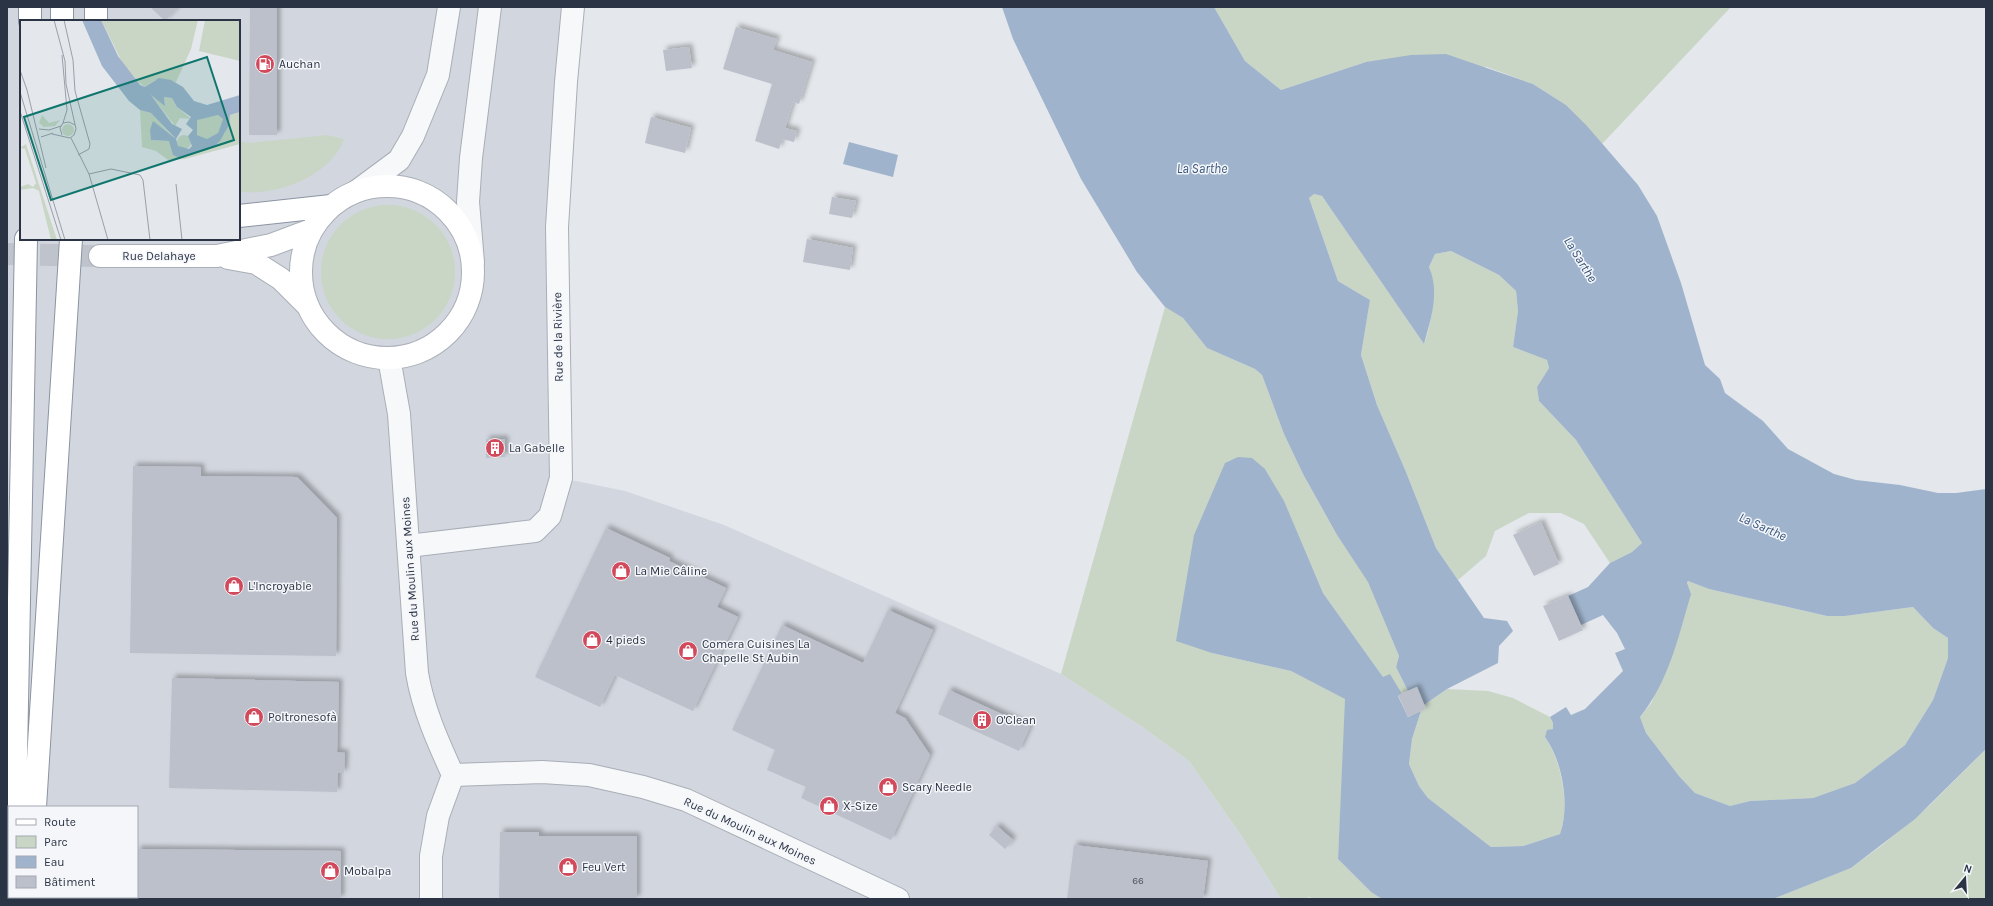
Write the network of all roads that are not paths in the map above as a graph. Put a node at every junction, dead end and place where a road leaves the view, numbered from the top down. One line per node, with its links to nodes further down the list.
1 (30, 7): 7 (main road)
2 (62, 7): 8 (main road)
3 (96, 7): 9 (main road)
4 (449, 7): 10 (street)
5 (490, 7): 18 (street)
6 (573, 7): 21 (street, Rue de la Rivière)
7 (30, 20)
8 (62, 20)
9 (96, 20)
10 (357, 191): 11 (main road); 18 (main road)
11 (331, 206): 12 (main road); 13 (main road)
12 (240, 216)
13 (312, 230): 17 (main road, Rue Delahaye); 19 (main road)
14 (26, 240): 23 (main road)
15 (71, 240): 24 (main road)
16 (100, 256): 17 (main road, Rue Delahaye)
17 (217, 256): 19 (main road, Rue Delahaye)
18 (473, 262): 20 (main road)
19 (308, 307): 20 (main road)
20 (389, 358): 21 (street, Rue du Moulin aux Moines)
21 (408, 546): 22 (street, Rue du Moulin aux Moines)
22 (453, 775): 25 (street); 26 (street, Rue du Moulin aux Moines)
23 (15, 806)
24 (35, 806)
25 (431, 899)
26 (898, 899)

